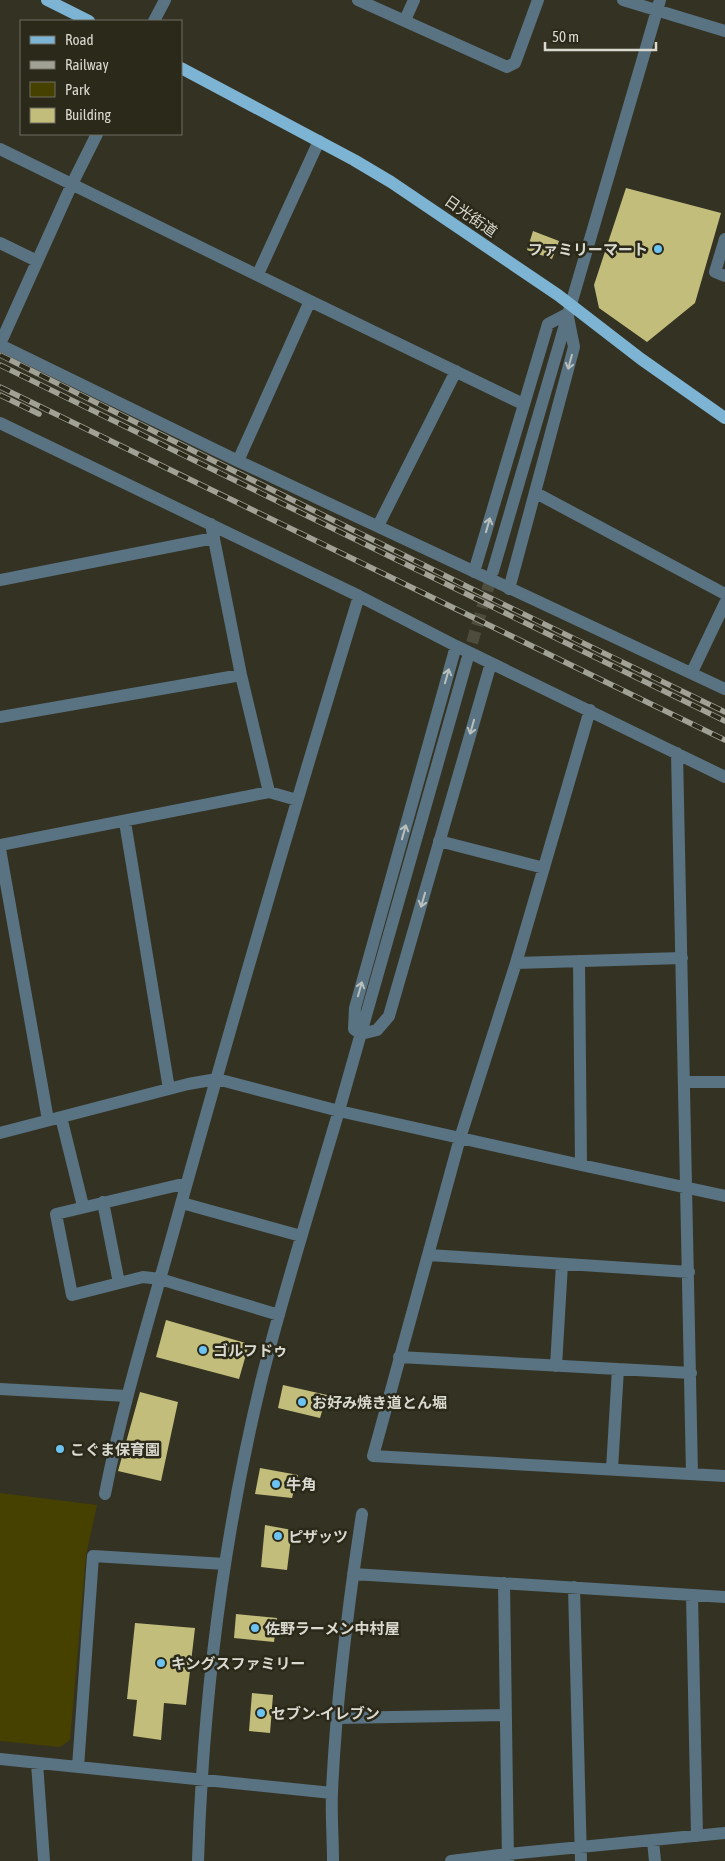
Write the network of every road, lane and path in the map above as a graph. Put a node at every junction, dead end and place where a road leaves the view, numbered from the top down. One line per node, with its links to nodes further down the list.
1 (46, 0): 8 (main road)
2 (165, 0): 9 (street)
3 (358, 0): 10 (street)
4 (414, 0): 10 (street)
5 (538, 0): 10 (street)
6 (623, 0): 7 (street)
7 (658, 5): 11 (street); 23 (street)
8 (87, 20)
9 (155, 20)
10 (405, 20)
11 (725, 31)
12 (182, 69): 14 (main road, 日光街道)
13 (96, 135): 16 (street)
14 (319, 141): 20 (street); 23 (main road, 日光街道)
15 (0, 149): 16 (street)
16 (72, 184): 19 (street); 20 (street)
17 (725, 239): 21 (street)
18 (0, 244): 19 (street)
19 (37, 261): 24 (street)
20 (258, 274): 22 (street)
21 (725, 276)
22 (310, 301): 25 (street); 29 (street)
23 (568, 309): 26 (street); 27 (main road, 日光街道); 30 (street, one-way to 30); 34 (street)
24 (0, 344): 29 (street)
25 (456, 371): 26 (street); 32 (street)
26 (523, 404): 35 (street, one-way to 26)
27 (725, 418)
28 (0, 423): 31 (street)
29 (238, 461): 32 (street)
30 (536, 493): 37 (street); 38 (street)
31 (211, 524): 33 (street); 39 (street)
32 (378, 526): 35 (street)
33 (214, 538): 36 (street); 45 (street)
34 (493, 571)
35 (474, 572): 37 (street)
36 (0, 580)
37 (509, 589): 44 (street)
38 (725, 594)
39 (359, 596): 41 (street); 52 (street)
40 (725, 603): 44 (street)
41 (456, 646): 43 (street); 61 (street, one-way to 41)
42 (467, 660): 61 (street)
43 (491, 663): 47 (street); 54 (street, one-way to 54)
44 (692, 672): 46 (street)
45 (241, 675): 48 (street); 51 (street)
46 (725, 689)
47 (590, 710): 49 (street); 57 (street)
48 (0, 717)
49 (677, 753): 50 (street); 58 (street)
50 (725, 777)
51 (269, 792): 52 (street); 53 (street)
52 (297, 800): 62 (street)
53 (125, 822): 55 (street); 65 (street)
54 (439, 842): 57 (street); 61 (street, one-way to 61)
55 (0, 845)
56 (0, 849): 68 (street)
57 (544, 868): 60 (street)
58 (682, 958): 59 (street); 63 (street)
59 (579, 961): 60 (street); 71 (street)
60 (516, 962): 70 (street)
61 (361, 1034): 66 (street)
62 (216, 1079): 65 (street); 66 (street); 72 (street)
63 (684, 1082): 64 (street); 73 (street)
64 (725, 1082)
65 (169, 1089): 67 (street)
66 (339, 1111): 70 (street); 78 (street)
67 (61, 1117): 68 (street); 77 (street)
68 (48, 1120): 69 (street)
69 (0, 1133)
70 (460, 1138): 71 (street); 79 (street)
71 (581, 1166): 73 (street)
72 (187, 1183): 75 (street); 76 (street)
73 (686, 1187): 74 (street); 81 (street)
74 (725, 1196)
75 (103, 1202): 77 (street); 83 (street)
76 (182, 1203): 78 (street); 82 (street)
77 (83, 1206): 83 (street)
78 (301, 1236): 84 (street)
79 (429, 1255): 80 (street); 85 (street)
80 (562, 1264): 81 (street); 86 (street)
81 (689, 1272): 88 (street)
82 (160, 1279): 83 (street); 84 (street); 90 (street)
83 (119, 1283)
84 (280, 1315): 96 (street)
85 (399, 1356): 86 (street); 91 (street)
86 (556, 1366): 87 (street)
87 (618, 1369): 88 (street); 91 (street)
88 (690, 1373): 92 (street)
89 (0, 1390): 90 (street)
90 (127, 1396): 94 (street)
91 (612, 1470): 92 (street)
92 (692, 1474): 93 (street)
93 (725, 1476)
94 (105, 1494)
95 (362, 1514): 97 (street)
96 (225, 1564): 106 (street); 107 (street)
97 (353, 1574): 98 (street); 103 (street)
98 (504, 1583): 99 (street); 102 (street)
99 (574, 1587): 100 (street); 112 (street)
100 (692, 1595): 101 (street); 110 (street)
101 (725, 1597)
102 (506, 1715): 103 (street); 113 (street)
103 (337, 1718): 108 (street)
104 (0, 1760): 105 (street)
105 (37, 1763): 106 (street); 114 (street)
106 (78, 1767): 107 (street)
107 (201, 1780): 108 (street); 115 (street)
108 (332, 1793): 116 (street)
109 (725, 1834): 110 (street)
110 (697, 1836): 111 (street)
111 (653, 1841): 112 (street); 119 (street)
112 (581, 1847): 113 (street); 118 (street)
113 (508, 1858): 117 (street)
114 (44, 1861)
115 (198, 1861)
116 (333, 1861)
117 (451, 1861)
118 (581, 1861)
119 (655, 1861)

